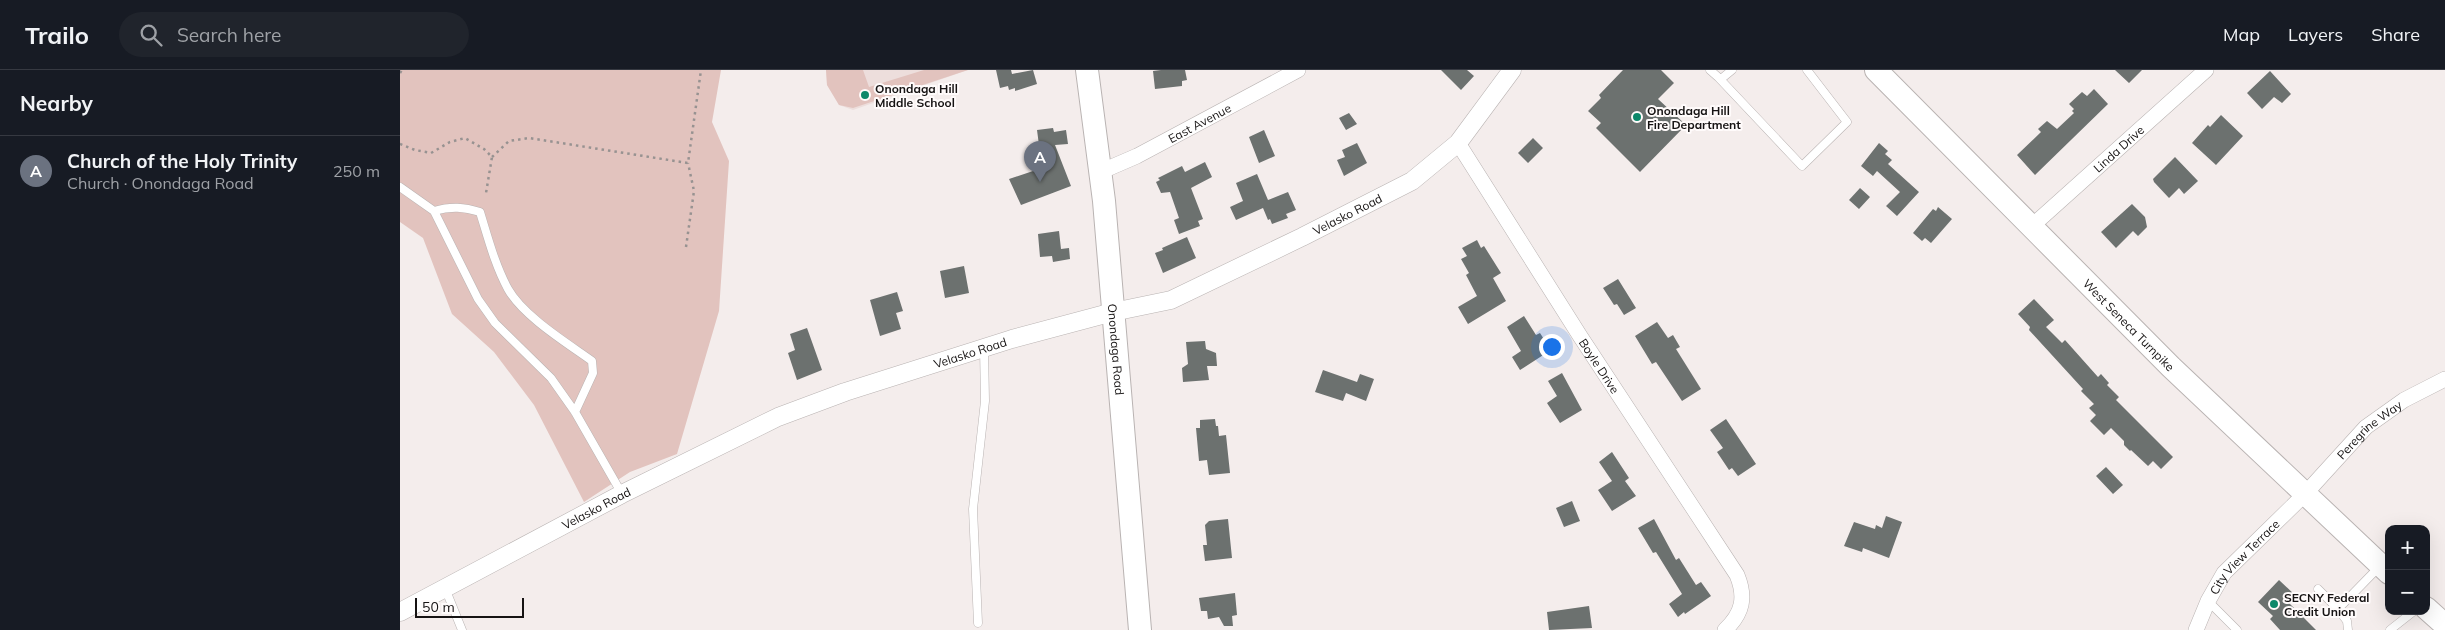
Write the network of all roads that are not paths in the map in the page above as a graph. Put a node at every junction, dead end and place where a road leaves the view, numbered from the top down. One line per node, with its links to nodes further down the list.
1 (1087, 70): 11 (main road, Onondaga Road)
2 (1298, 70): 11 (street, East Avenue)
3 (1512, 70): 10 (street, Velasko Road)
4 (1710, 70): 9 (lane)
5 (1732, 70): 9 (lane)
6 (1807, 70): 9 (lane)
7 (2206, 70): 14 (street, Linda Drive)
8 (1883, 72): 14 (main road, West Seneca Turnpike)
9 (1721, 79)
10 (1458, 143): 15 (street, Velasko Road); 33 (street, Boyle Drive)
11 (1100, 172): 15 (main road, Onondaga Road)
12 (400, 187): 13 (lane)
13 (434, 211): 18 (lane); 18 (lane)
14 (2032, 226): 20 (main road, West Seneca Turnpike)
15 (1113, 312): 16 (street, Velasko Road); 32 (main road, Onondaga Road)
16 (984, 348): 19 (street, Velasko Road); 29 (lane)
17 (2445, 380): 20 (street, Peregrine Way)
18 (575, 412): 19 (lane)
19 (622, 494): 22 (street, Velasko Road)
20 (2304, 494): 21 (main road, West Seneca Turnpike); 24 (street, City View Terrace)
21 (2385, 569): 25 (lane)
22 (445, 588): 26 (street, Velasko Road); 31 (lane)
23 (2318, 589): 25 (lane)
24 (2208, 601): 34 (street, City View Terrace); 35 (lane)
25 (2338, 610): 36 (lane)
26 (400, 612)
27 (2430, 612): 30 (main road)
28 (2409, 615): 37 (lane)
29 (978, 623)
30 (2445, 626)
31 (462, 630)
32 (1140, 630)
33 (1725, 630)
34 (2196, 630)
35 (2237, 630)
36 (2348, 630)
37 (2390, 630)

